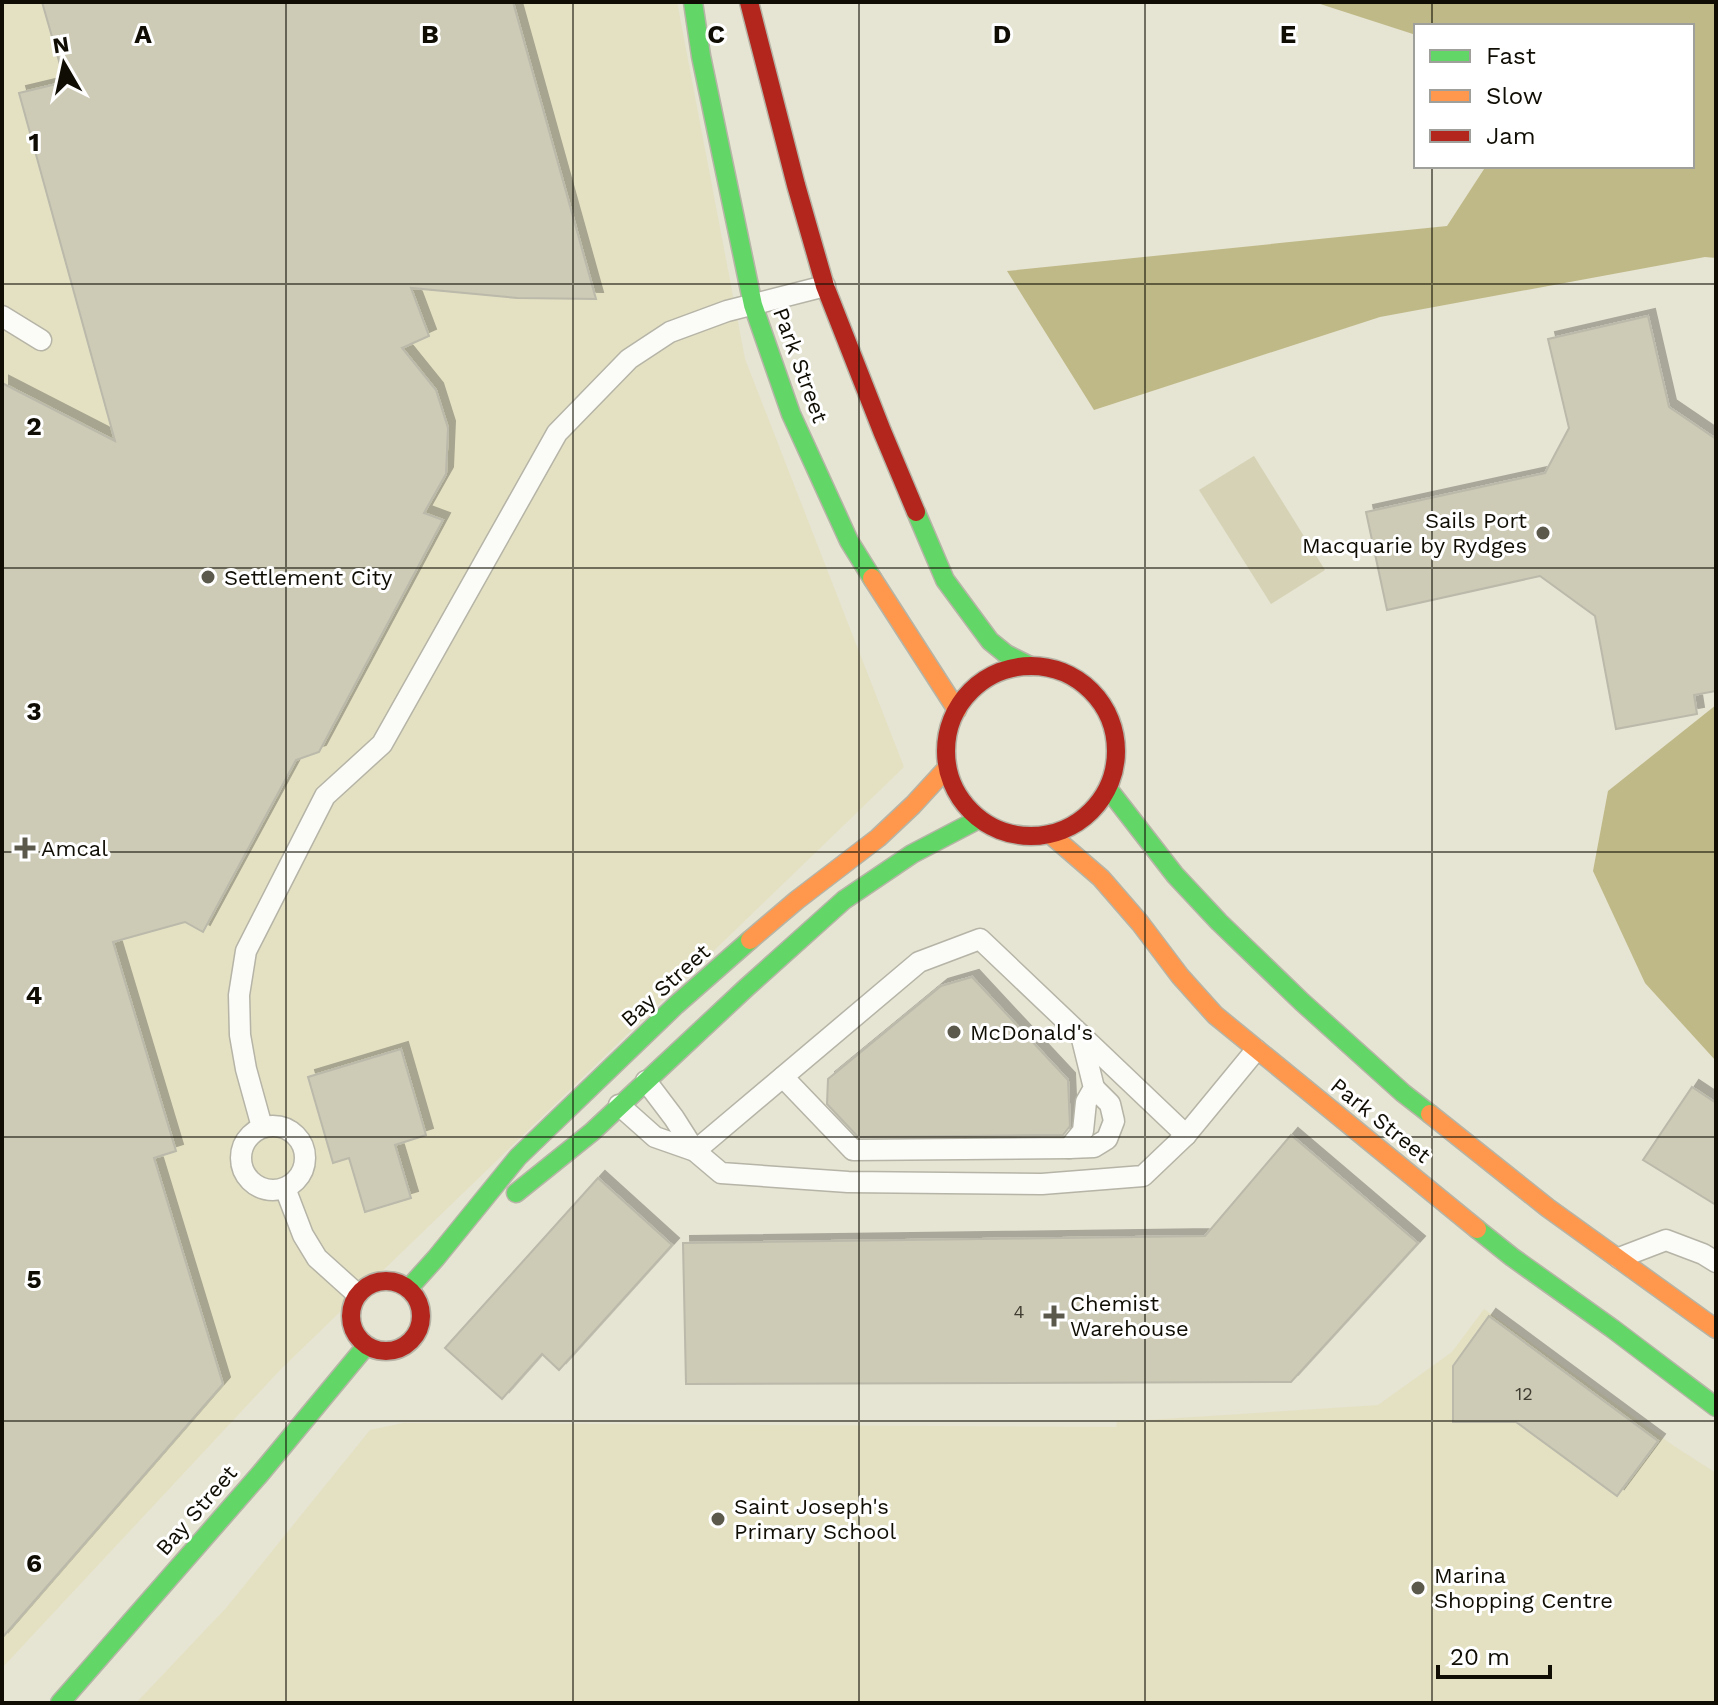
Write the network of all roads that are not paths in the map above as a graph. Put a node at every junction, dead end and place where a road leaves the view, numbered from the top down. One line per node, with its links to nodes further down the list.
1 (693, 2): 4 (street, Park Street)
2 (749, 2): 3 (street)
3 (825, 286): 4 (lane); 7 (street)
4 (753, 305): 8 (street, Park Street); 19 (lane)
5 (2, 316): 6 (lane)
6 (41, 340)
7 (1030, 666): 8 (street); 10 (street)
8 (957, 710): 9 (street)
9 (947, 768): 11 (street); 24 (street, Bay Street)
10 (1109, 790): 12 (street); 25 (street, Park Street)
11 (979, 819): 12 (street); 16 (street, Bay Street)
12 (1050, 834): 14 (street, Park Street)
13 (1081, 1035): 15 (lane); 17 (lane); 20 (lane)
14 (1256, 1050): 20 (lane); 31 (street, Park Street)
15 (783, 1077): 21 (lane); 22 (lane)
16 (646, 1081): 18 (street, Bay Street); 22 (lane)
17 (1094, 1088): 21 (lane); 21 (lane)
18 (619, 1105): 22 (lane); 24 (street, Bay Street)
19 (262, 1127): 23 (lane); 23 (lane)
20 (1186, 1135): 22 (lane)
21 (1069, 1148)
22 (695, 1151)
23 (285, 1188): 28 (lane)
24 (436, 1258): 27 (street, Bay Street)
25 (1619, 1258): 26 (lane); 29 (street, Park Street)
26 (1716, 1262)
27 (409, 1288): 28 (street); 30 (street)
28 (357, 1294): 30 (street)
29 (1716, 1329)
30 (366, 1346): 32 (street, Bay Street)
31 (1716, 1407)
32 (60, 1703)

